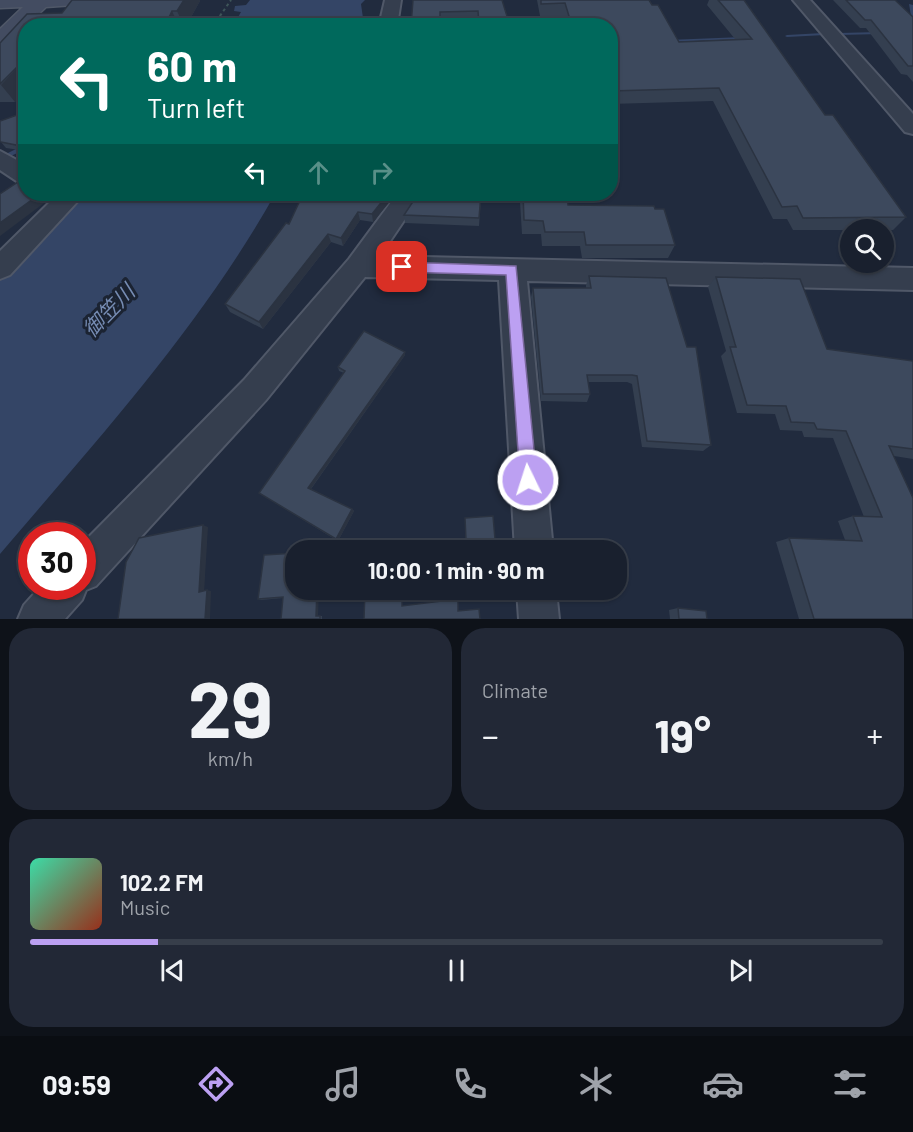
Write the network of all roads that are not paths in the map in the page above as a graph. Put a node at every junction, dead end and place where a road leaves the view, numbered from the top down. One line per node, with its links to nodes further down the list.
1 (82, 0): 4 (main road)
2 (393, 0): 7 (street)
3 (801, 0): 10 (street)
4 (41, 1): 5 (main road); 6 (main road)
5 (0, 2)
6 (23, 18)
7 (390, 18)
8 (18, 23): 9 (main road)
9 (0, 40)
10 (913, 127)
11 (0, 159): 12 (street)
12 (18, 171)
13 (60, 201): 16 (street)
14 (405, 201): 15 (street)
15 (358, 266): 17 (street); 20 (street)
16 (0, 268)
17 (512, 270): 18 (street); 19 (street)
18 (913, 279)
19 (533, 540)
20 (96, 557)
21 (55, 600): 23 (street)
22 (538, 600): 24 (street)
23 (38, 619)
24 (540, 619)

